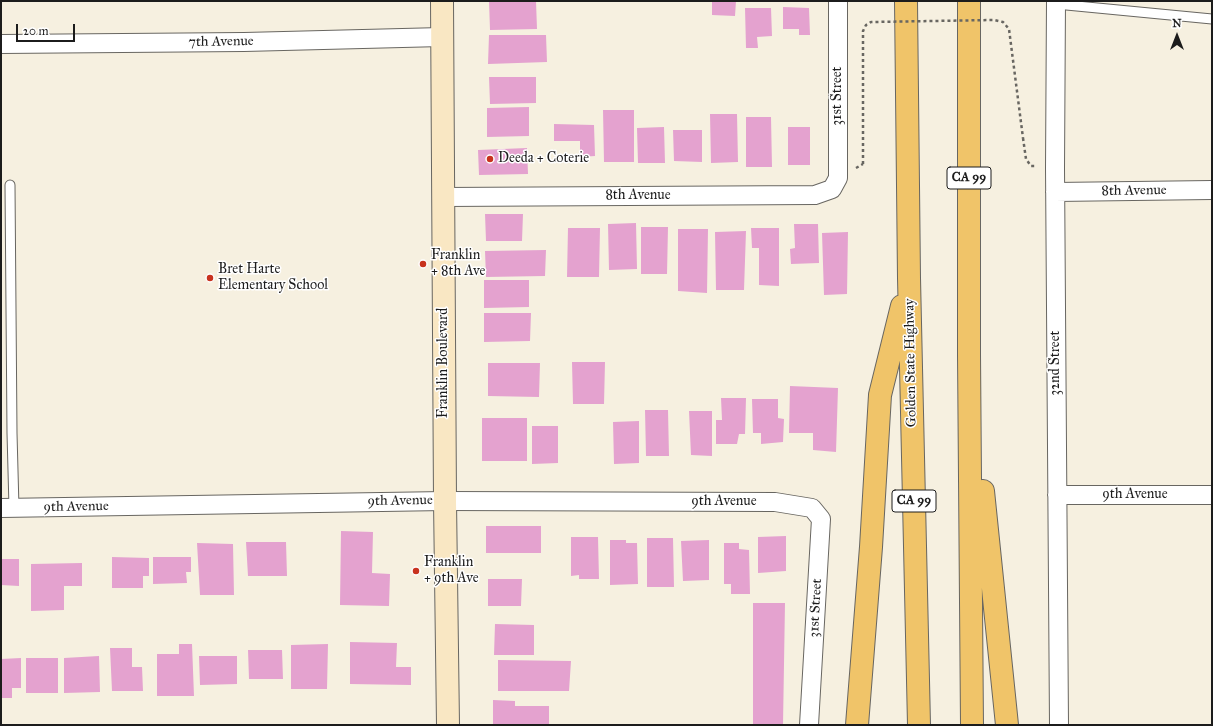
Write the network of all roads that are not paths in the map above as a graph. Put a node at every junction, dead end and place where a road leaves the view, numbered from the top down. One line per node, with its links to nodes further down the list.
1 (442, 1): 7 (main road, Franklin Boulevard)
2 (838, 1): 10 (street, 31st Street)
3 (906, 1): 14 (highway, Golden State Highway / CA 99)
4 (969, 1): 15 (highway, CA 99)
5 (1056, 3): 6 (lane); 12 (street, 32nd Street)
6 (1212, 19)
7 (442, 37): 8 (street, 7th Avenue); 13 (main road, Franklin Boulevard)
8 (1, 44)
9 (10, 186): 20 (lane)
10 (832, 189): 13 (street, 8th Avenue)
11 (1212, 190): 12 (street, 8th Avenue)
12 (1055, 192): 16 (street, 32nd Street)
13 (442, 197): 18 (main road, Franklin Boulevard)
14 (909, 278): 23 (highway); 24 (highway, Golden State Highway / CA 99)
15 (969, 355): 25 (highway, CA 99); 26 (highway)
16 (1057, 495): 17 (street, 9th Avenue); 27 (street, 32nd Street)
17 (1212, 495)
18 (445, 501): 19 (street, 9th Avenue); 20 (street, 9th Avenue); 21 (main road, Franklin Boulevard)
19 (798, 505): 22 (street, 31st Street)
20 (7, 508)
21 (448, 725)
22 (809, 725)
23 (857, 725)
24 (919, 725)
25 (972, 725)
26 (1007, 725)
27 (1059, 725)

